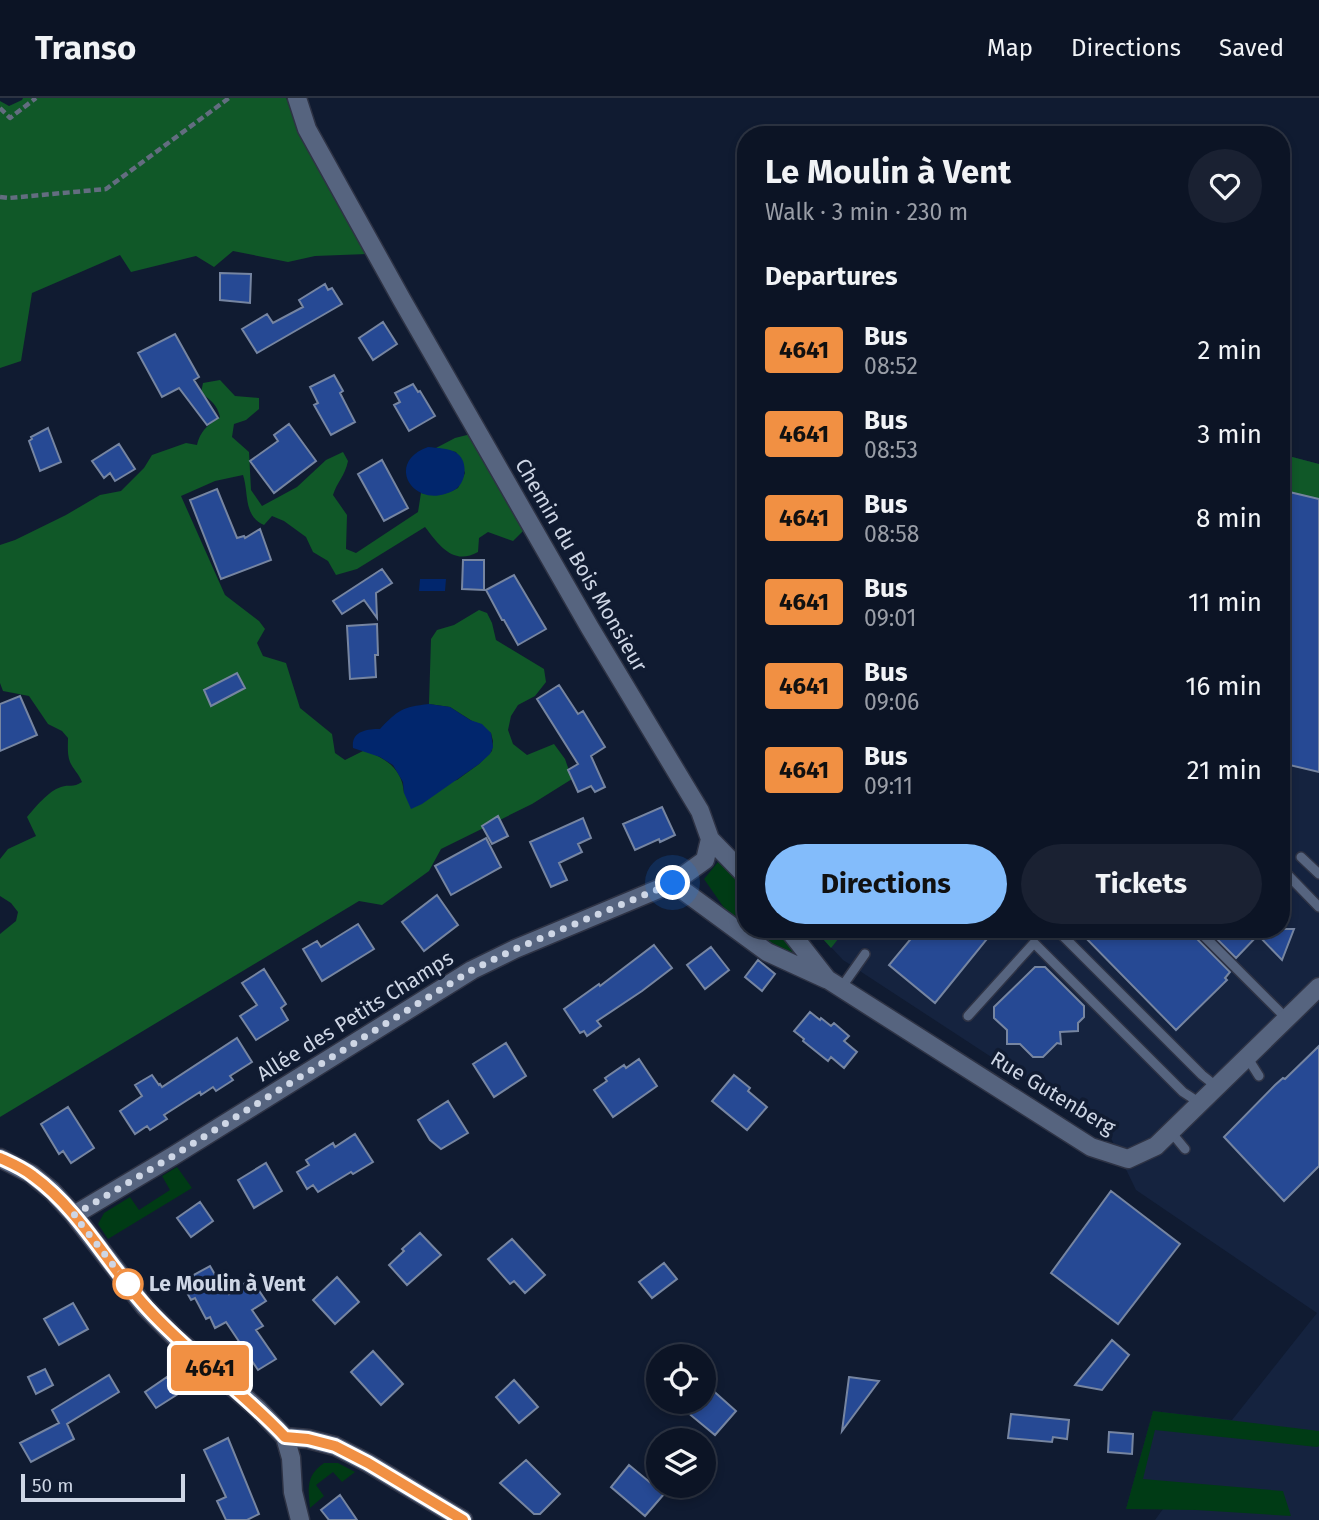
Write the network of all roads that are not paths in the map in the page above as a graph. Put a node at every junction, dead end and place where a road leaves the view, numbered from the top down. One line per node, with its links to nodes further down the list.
1 (297, 98): 2 (street, Chemin du Bois Monsieur)
2 (710, 839): 4 (street); 7 (street)
3 (1301, 857): 5 (lane)
4 (737, 867)
5 (1319, 874)
6 (1290, 877): 8 (lane)
7 (673, 883): 9 (street); 26 (street, Allée des Petits Champs)
8 (1319, 907)
9 (737, 930)
10 (748, 938): 15 (street)
11 (796, 938): 15 (street, Rue Gutenberg)
12 (1065, 938): 21 (lane)
13 (1206, 938): 18 (lane)
14 (865, 954): 15 (lane)
15 (834, 983): 23 (street, Rue Gutenberg)
16 (1319, 988): 18 (street, Rue Gutenberg)
17 (968, 1016): 22 (lane)
18 (1287, 1018): 19 (street, Rue Gutenberg)
19 (1247, 1057): 20 (lane); 21 (street, Rue Gutenberg)
20 (1259, 1076)
21 (1217, 1087): 22 (street, Rue Gutenberg)
22 (1200, 1103): 23 (street, Rue Gutenberg)
23 (1171, 1132): 24 (lane)
24 (1185, 1149)
25 (0, 1158): 26 (street)
26 (74, 1215): 27 (street)
27 (285, 1437): 28 (street); 29 (street)
28 (300, 1520)
29 (463, 1520)

